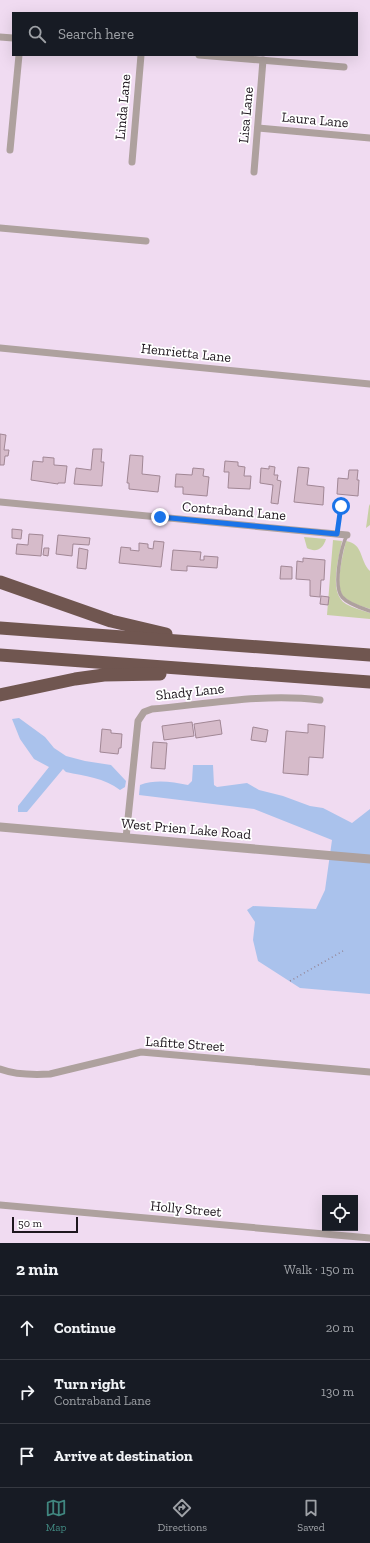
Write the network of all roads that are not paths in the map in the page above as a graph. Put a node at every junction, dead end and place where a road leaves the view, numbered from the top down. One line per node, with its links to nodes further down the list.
1 (0, 37): 2 (street)
2 (12, 38)
3 (18, 56): 10 (street)
4 (141, 56): 11 (street, Linda Lane)
5 (212, 56): 6 (street)
6 (263, 60): 7 (street); 8 (street, Lisa Lane)
7 (344, 67)
8 (258, 128): 9 (street, Laura Lane); 12 (street, Lisa Lane)
9 (370, 138)
10 (10, 150)
11 (132, 162)
12 (254, 172)
13 (0, 228): 14 (street)
14 (146, 241)
15 (0, 348): 16 (street, Henrietta Lane)
16 (370, 384)
17 (0, 502): 18 (street, Contraband Lane)
18 (347, 535): 20 (lane)
19 (0, 582): 22 (highway)
20 (370, 611)
21 (0, 628): 22 (highway)
22 (215, 644): 24 (highway)
23 (0, 655): 25 (highway)
24 (370, 655)
25 (246, 673): 26 (highway); 27 (highway)
26 (370, 682)
27 (0, 695)
28 (320, 700): 30 (street, Shady Lane)
29 (0, 827): 30 (street, West Prien Lake Road)
30 (126, 838): 31 (street, West Prien Lake Road)
31 (370, 858)
32 (0, 1069): 33 (street, Lafitte Street)
33 (370, 1072)
34 (0, 1205): 35 (street, Holly Street)
35 (370, 1238)

